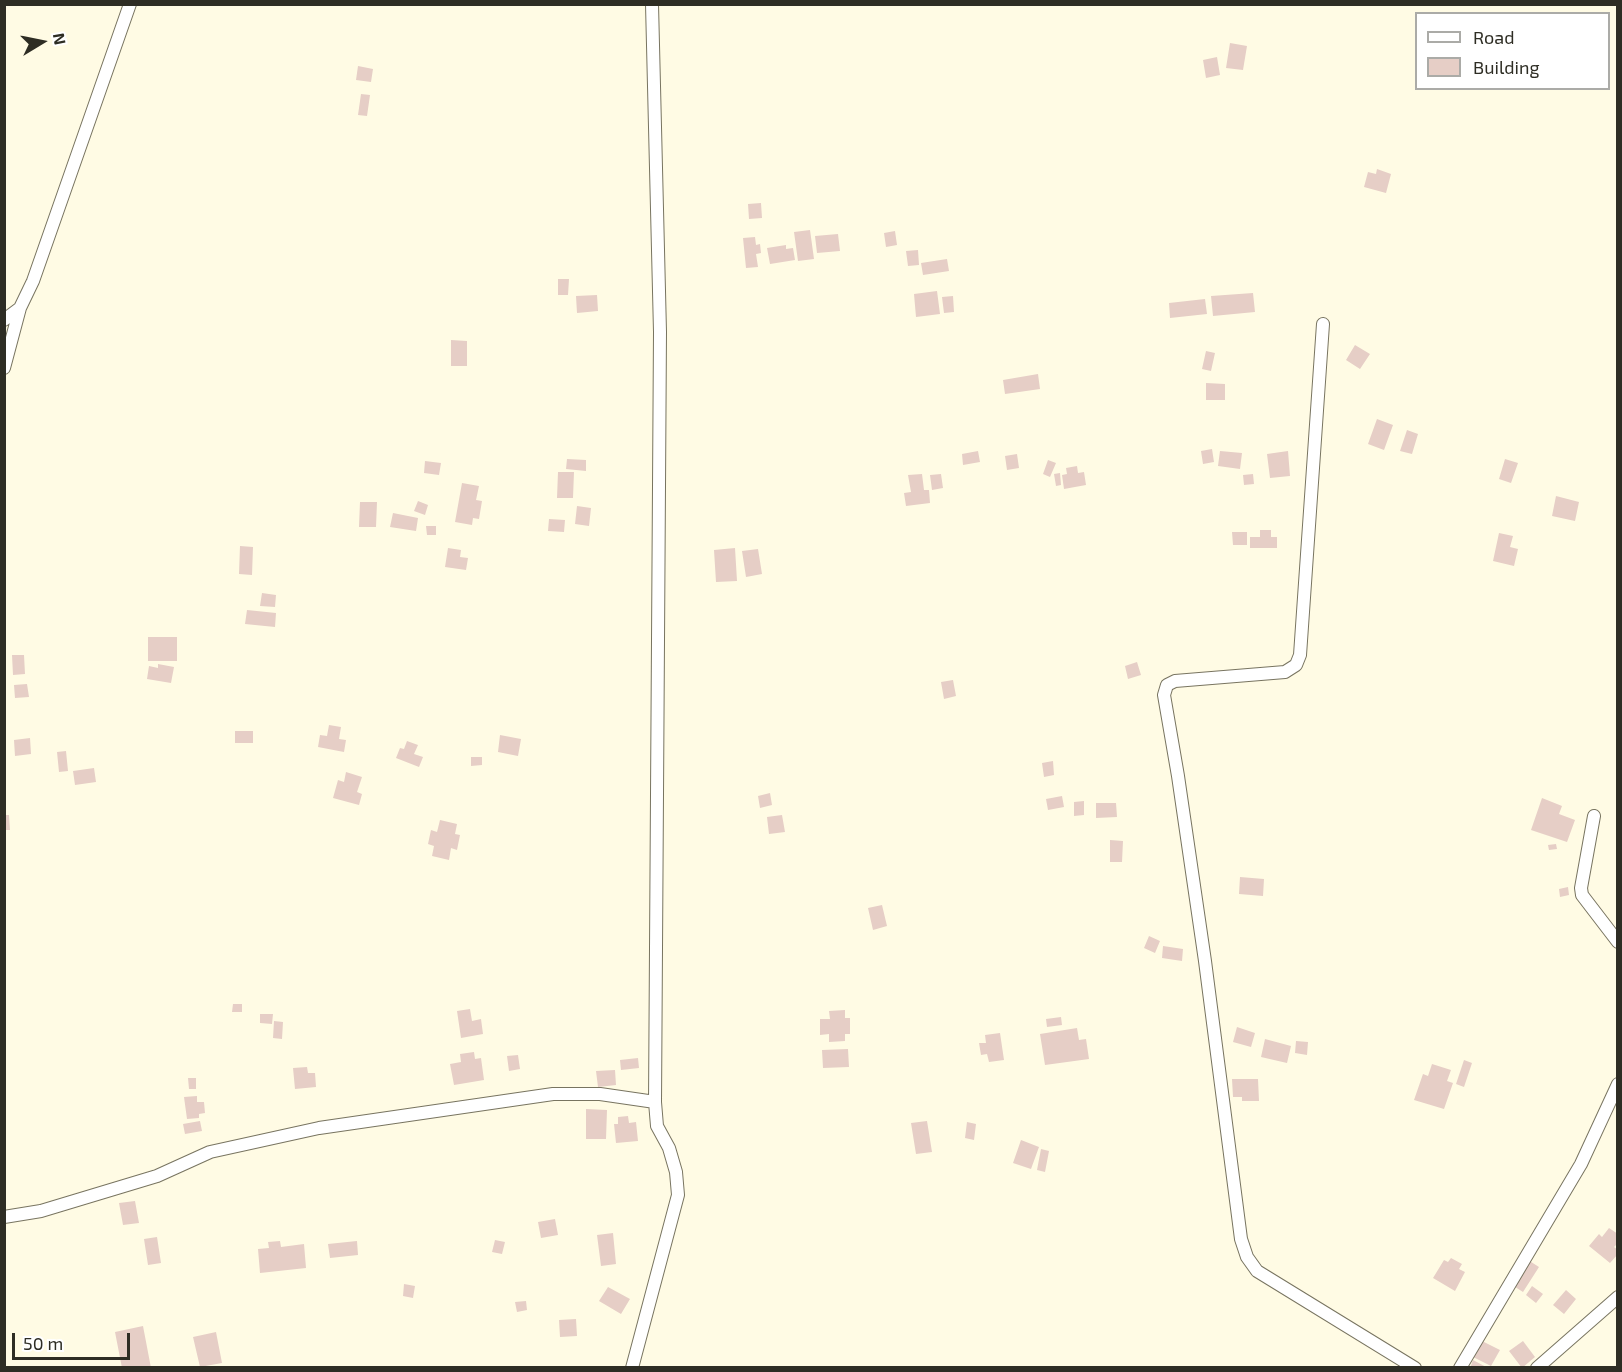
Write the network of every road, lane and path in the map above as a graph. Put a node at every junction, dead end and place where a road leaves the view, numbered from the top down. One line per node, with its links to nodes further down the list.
1 (130, 4): 3 (street)
2 (652, 4): 10 (street)
3 (20, 308): 4 (street); 6 (street)
4 (4, 320)
5 (1323, 324): 14 (street)
6 (4, 368)
7 (1594, 816): 8 (street)
8 (1617, 942)
9 (1617, 1084): 15 (street)
10 (655, 1102): 11 (street); 13 (street)
11 (4, 1217)
12 (1617, 1298): 16 (street)
13 (632, 1368)
14 (1415, 1368)
15 (1460, 1368)
16 (1537, 1368)

